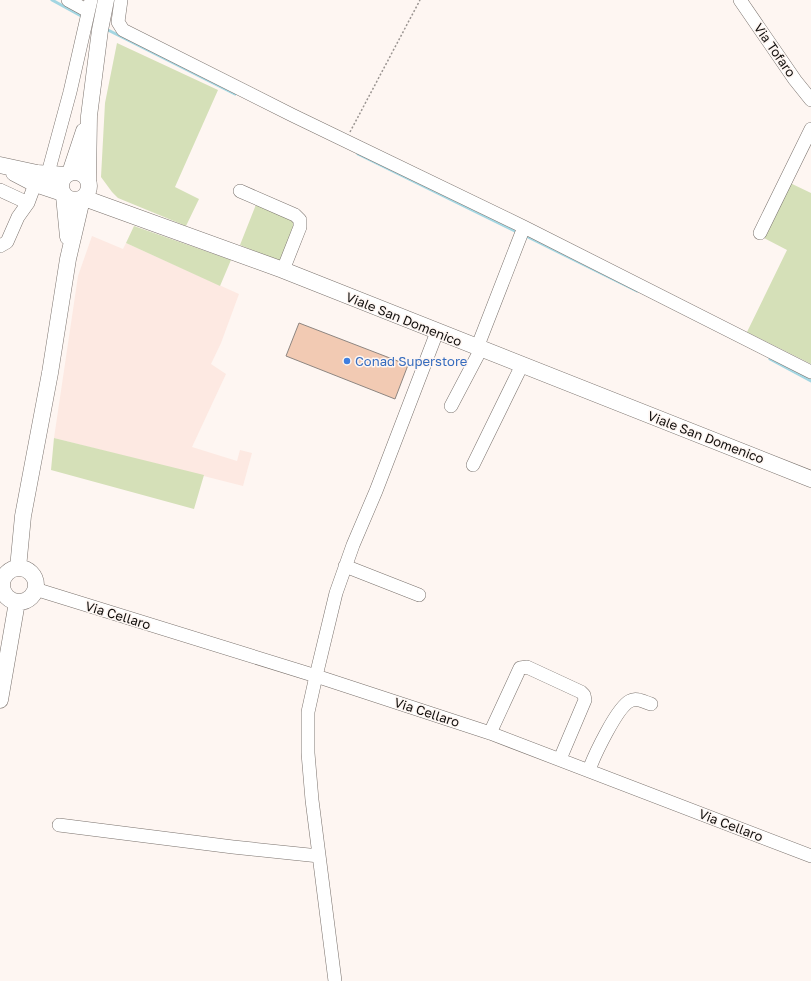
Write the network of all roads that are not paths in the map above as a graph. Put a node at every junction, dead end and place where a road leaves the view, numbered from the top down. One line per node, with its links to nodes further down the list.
1 (68, 0): 5 (street)
2 (106, 0): 5 (main road)
3 (121, 0): 18 (street)
4 (740, 0): 6 (street, Via Tofaro)
5 (92, 17): 7 (main road); 10 (street)
6 (811, 100)
7 (89, 116): 11 (main road); 14 (main road)
8 (811, 129): 19 (street)
9 (1, 165): 10 (main road); 12 (main road)
10 (48, 173): 11 (main road)
11 (68, 174): 14 (main road); 16 (main road)
12 (35, 184): 16 (main road); 17 (street)
13 (0, 190): 17 (street)
14 (86, 190): 16 (main road); 21 (main road); 22 (main road, Viale San Domenico)
15 (240, 191): 22 (street)
16 (63, 195): 21 (main road)
17 (28, 203): 20 (street)
18 (522, 232): 24 (street); 26 (street)
19 (760, 233)
20 (0, 246)
21 (70, 249): 31 (main road)
22 (283, 270): 23 (main road, Viale San Domenico)
23 (437, 332): 24 (main road, Viale San Domenico); 30 (street)
24 (479, 348): 25 (main road, Viale San Domenico); 27 (street)
25 (522, 365): 28 (street); 29 (main road, Viale San Domenico)
26 (811, 372)
27 (452, 406)
28 (473, 465)
29 (811, 479)
30 (346, 566): 34 (street); 36 (street)
31 (18, 568): 32 (main road); 33 (main road)
32 (2, 579): 35 (main road)
33 (36, 589): 35 (main road); 36 (street, Via Cellaro)
34 (418, 595)
35 (17, 602): 37 (main road)
36 (316, 676): 39 (street, Via Cellaro); 43 (street)
37 (0, 700)
38 (651, 704): 41 (street)
39 (490, 733): 40 (street, Via Cellaro); 40 (street)
40 (560, 759): 41 (street, Via Cellaro)
41 (589, 770): 44 (street, Via Cellaro)
42 (59, 825): 43 (street)
43 (319, 856): 45 (street)
44 (811, 856)
45 (335, 981)

